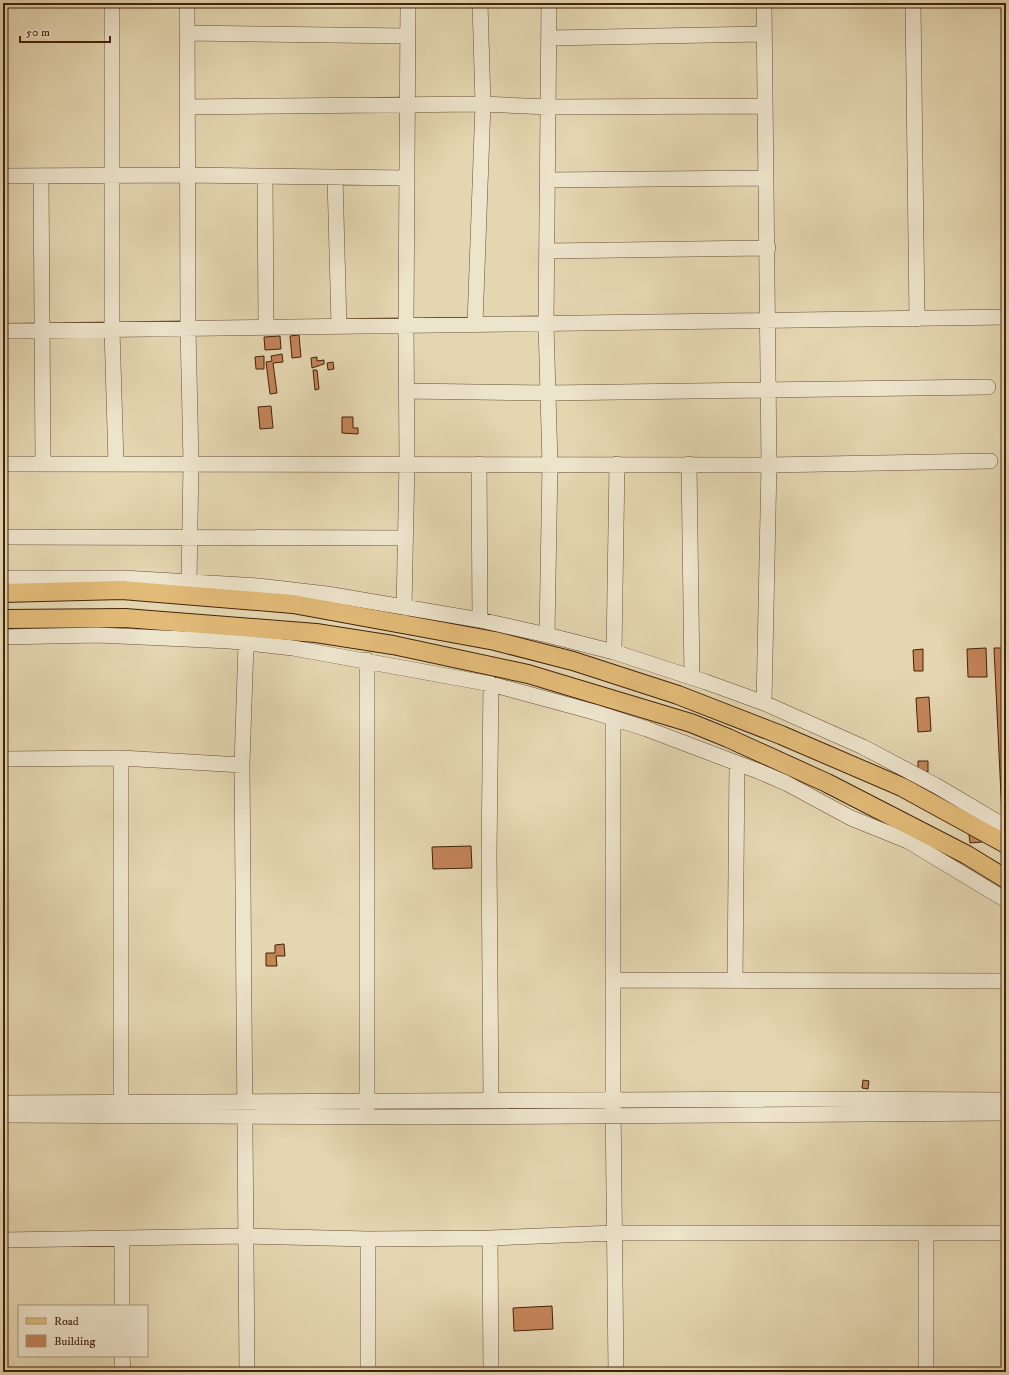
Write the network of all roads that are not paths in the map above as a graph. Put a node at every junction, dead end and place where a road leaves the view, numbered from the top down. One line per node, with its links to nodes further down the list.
1 (112, 3): 17 (street)
2 (187, 3): 8 (street)
3 (408, 3): 10 (street)
4 (480, 3): 12 (street)
5 (549, 3): 11 (street)
6 (764, 3): 9 (street)
7 (913, 3): 29 (street)
8 (187, 33): 10 (street); 15 (street)
9 (764, 34): 11 (street); 14 (street)
10 (408, 36): 13 (street)
11 (548, 38): 16 (street)
12 (483, 104): 13 (street); 16 (street); 31 (street)
13 (408, 106): 15 (street); 23 (street)
14 (765, 106): 16 (street); 24 (street)
15 (187, 107): 18 (street)
16 (548, 107): 25 (street)
17 (111, 175): 18 (street); 20 (street); 37 (street)
18 (188, 175): 21 (street); 36 (street)
19 (3, 176): 20 (street)
20 (40, 176): 38 (street)
21 (265, 176): 22 (street); 35 (street)
22 (335, 177): 23 (street); 34 (street)
23 (407, 178): 33 (street)
24 (765, 178): 25 (street); 26 (street)
25 (547, 180): 27 (street)
26 (768, 248): 27 (street); 30 (street)
27 (546, 251): 32 (street)
28 (1006, 317): 29 (street)
29 (917, 319): 30 (street)
30 (768, 322): 32 (street); 41 (street)
31 (476, 324): 32 (street); 33 (street)
32 (546, 324): 43 (street)
33 (406, 325): 34 (street); 42 (street)
34 (339, 326): 35 (street)
35 (266, 327): 36 (street)
36 (188, 328): 37 (street); 46 (street)
37 (112, 329): 38 (street); 45 (street)
38 (41, 330): 39 (street); 48 (street)
39 (3, 331)
40 (988, 387): 41 (street)
41 (769, 390): 43 (street); 54 (street)
42 (406, 391): 43 (street); 49 (street)
43 (548, 393): 51 (street)
44 (990, 461): 54 (street)
45 (116, 463): 46 (street); 48 (street)
46 (191, 463): 49 (street); 56 (street)
47 (3, 464): 48 (street)
48 (43, 464)
49 (407, 464): 50 (street); 57 (street)
50 (479, 464): 51 (street); 63 (street)
51 (550, 464): 52 (street); 64 (street)
52 (616, 464): 53 (street); 67 (street)
53 (689, 464): 54 (street); 69 (street)
54 (769, 465): 71 (street)
55 (3, 537): 56 (street)
56 (189, 537): 57 (street); 59 (street)
57 (405, 538): 61 (street)
58 (3, 578): 59 (street)
59 (189, 582): 61 (street)
60 (3, 593): 78 (main road)
61 (404, 608): 63 (street)
62 (3, 619): 79 (main road)
63 (480, 620): 64 (street)
64 (547, 635): 67 (street)
65 (3, 637): 66 (street)
66 (246, 642): 68 (street); 76 (street)
67 (614, 652): 69 (street)
68 (367, 660): 70 (street); 90 (street)
69 (692, 677): 71 (street)
70 (491, 684): 72 (street); 84 (street)
71 (764, 703): 77 (street)
72 (613, 718): 75 (street); 81 (street)
73 (121, 758): 74 (street); 76 (street); 87 (street)
74 (3, 759)
75 (737, 763): 80 (street); 82 (street)
76 (242, 765): 89 (street)
77 (1006, 827)
78 (1006, 844)
79 (1006, 879)
80 (1006, 900)
81 (613, 980): 82 (street); 85 (street)
82 (735, 980): 83 (street)
83 (1006, 980)
84 (491, 1100): 85 (street); 90 (street)
85 (613, 1100): 86 (street); 93 (street)
86 (1006, 1100)
87 (121, 1102): 88 (street); 89 (street)
88 (3, 1103)
89 (245, 1109): 90 (street); 92 (street); 97 (street)
90 (367, 1109): 93 (street)
91 (1006, 1113): 93 (street)
92 (3, 1115)
93 (613, 1115): 95 (street)
94 (1006, 1233): 96 (street)
95 (614, 1234): 96 (street); 99 (street); 109 (street)
96 (926, 1234): 104 (street)
97 (246, 1236): 98 (street); 100 (street); 106 (street)
98 (122, 1238): 101 (street); 102 (street)
99 (490, 1238): 100 (street); 108 (street)
100 (368, 1239): 107 (street)
101 (3, 1240)
102 (122, 1305)
103 (122, 1357): 105 (street)
104 (925, 1371)
105 (122, 1372)
106 (247, 1372)
107 (368, 1372)
108 (491, 1372)
109 (616, 1372)

